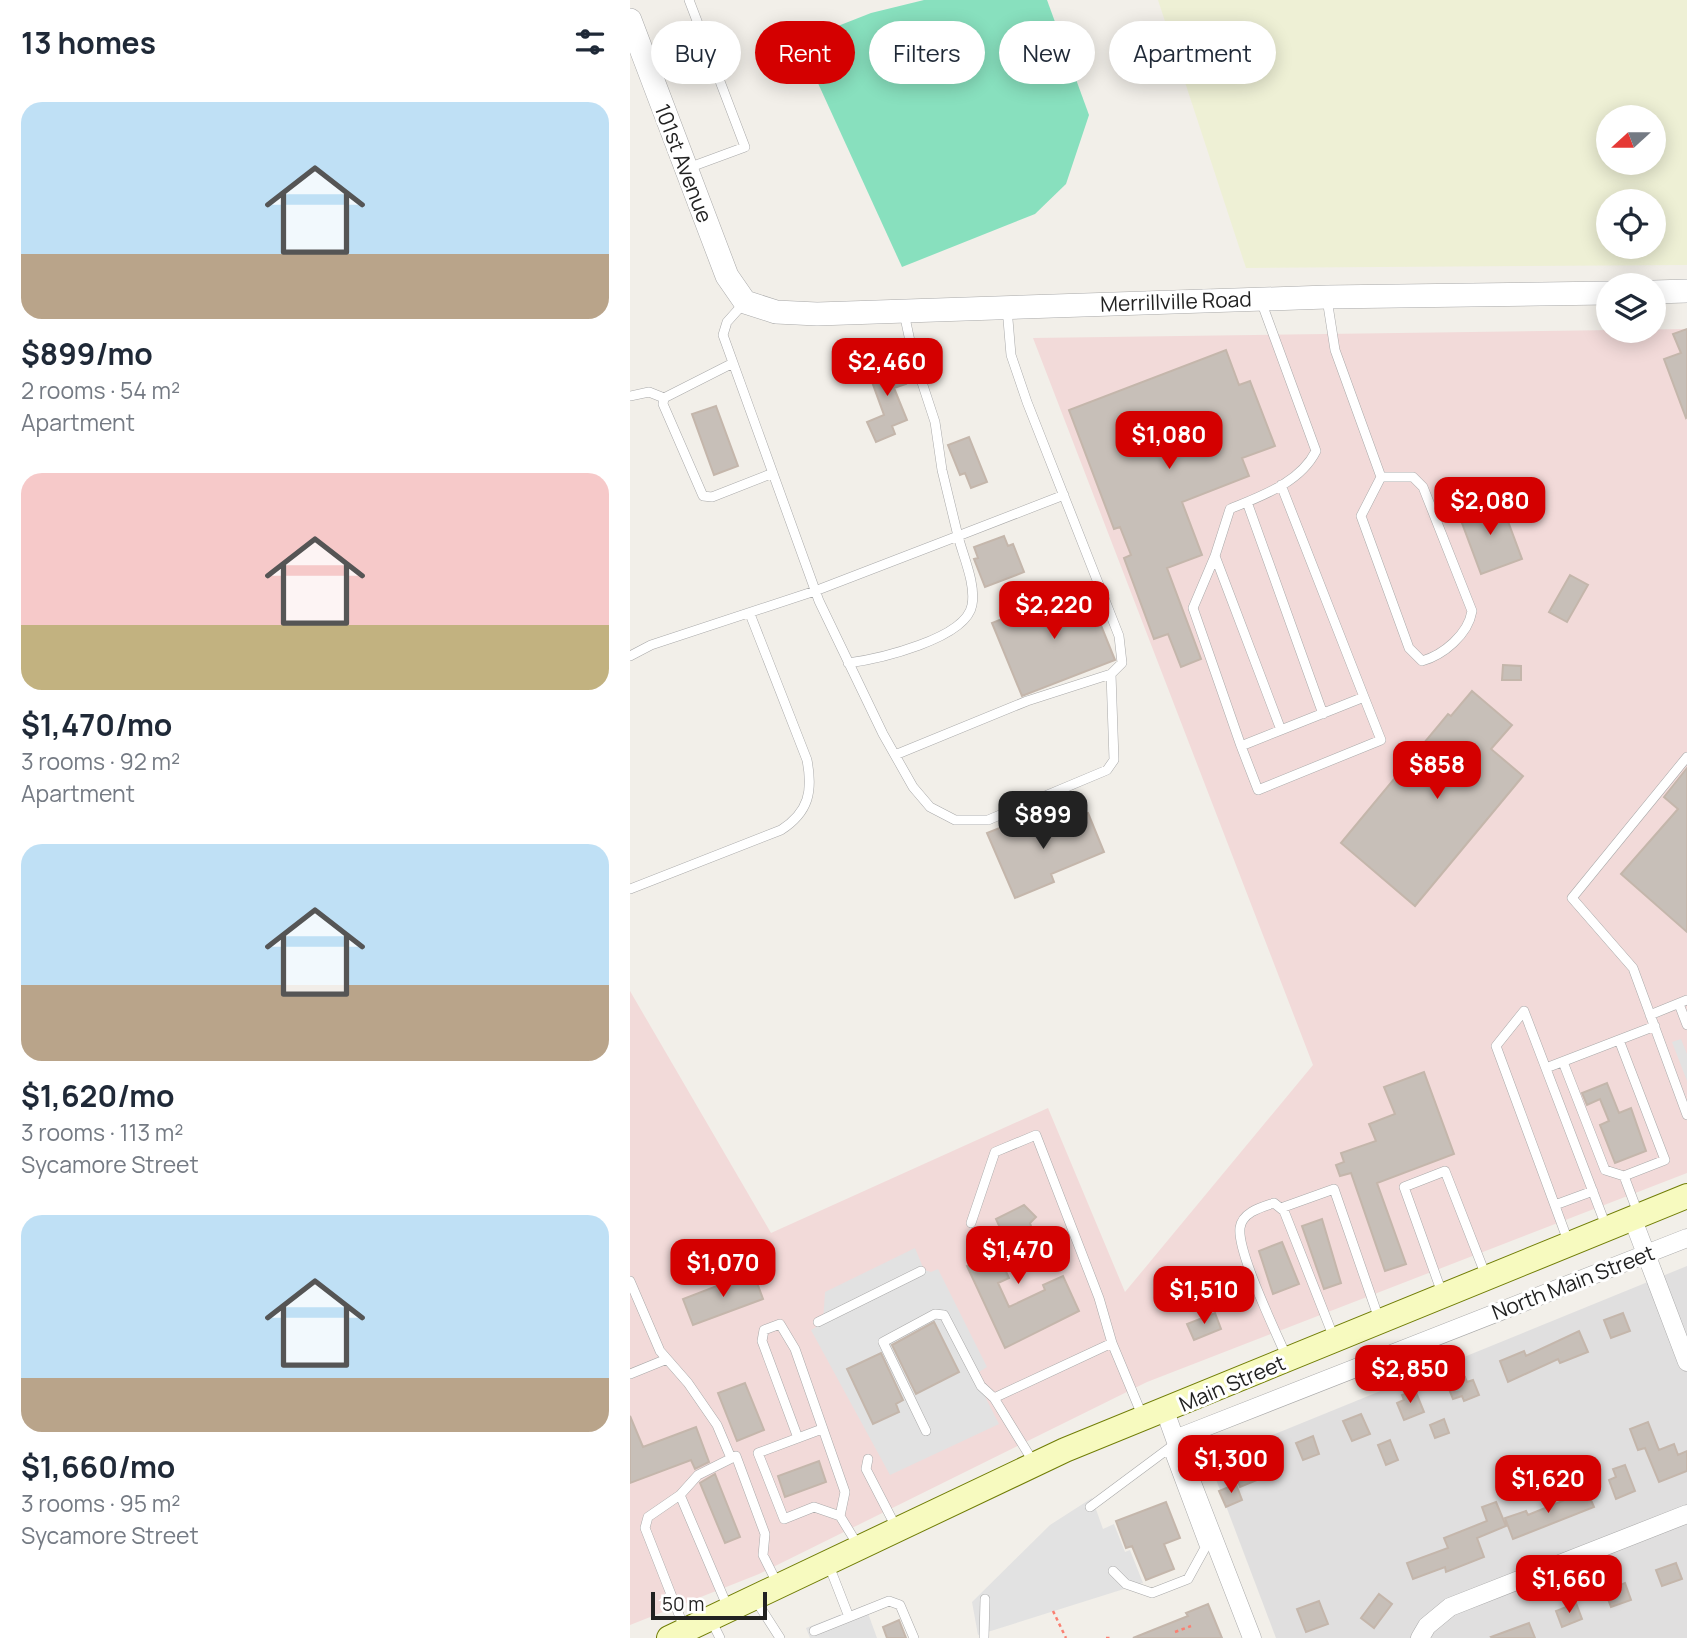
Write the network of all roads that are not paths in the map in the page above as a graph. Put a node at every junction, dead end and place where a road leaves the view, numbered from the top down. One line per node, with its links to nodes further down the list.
1 (689, 0): 3 (lane)
2 (630, 20): 3 (street, 101st Avenue)
3 (687, 169): 9 (street, 101st Avenue)
4 (1687, 291): 5 (street)
5 (1666, 292)
6 (1596, 293): 7 (street, Merrillville Road)
7 (1327, 297): 8 (street, Merrillville Road); 16 (lane)
8 (1261, 299): 10 (street, Merrillville Road); 17 (lane)
9 (745, 302): 11 (street, Merrillville Road); 12 (lane)
10 (1007, 306): 11 (street, Merrillville Road); 18 (lane)
11 (904, 311): 20 (lane)
12 (733, 363): 14 (lane); 15 (lane)
13 (630, 396): 14 (lane)
14 (664, 398): 15 (lane)
15 (773, 473): 22 (lane)
16 (1381, 477): 16 (lane)
17 (1281, 485): 19 (lane); 27 (lane)
18 (1064, 495): 20 (lane); 26 (lane)
19 (1247, 502): 21 (lane); 28 (lane)
20 (958, 536): 22 (lane); 25 (lane)
21 (1216, 556): 29 (lane); 30 (lane)
22 (815, 591): 23 (lane); 25 (lane)
23 (750, 614): 24 (lane); 33 (lane)
24 (630, 656)
25 (848, 663): 31 (lane)
26 (1111, 674): 31 (lane); 31 (lane)
27 (1364, 697): 28 (lane); 30 (lane)
28 (1323, 714): 29 (lane)
29 (1281, 730): 30 (lane)
30 (1241, 746)
31 (895, 755)
32 (1687, 757): 35 (lane)
33 (630, 889)
34 (1683, 1002): 35 (lane); 36 (lane)
35 (1650, 1014): 37 (lane)
36 (1687, 1025)
37 (1654, 1026): 38 (lane); 41 (lane)
38 (1619, 1040): 39 (lane); 42 (lane)
39 (1563, 1062): 40 (lane); 42 (lane)
40 (1546, 1068): 43 (lane); 45 (lane)
41 (1687, 1115)
42 (1624, 1176): 47 (lane)
43 (1593, 1191): 45 (lane); 49 (lane)
44 (1687, 1196): 47 (main road, Main Street)
45 (1555, 1205): 51 (lane)
46 (1280, 1208): 57 (lane); 59 (lane); 62 (lane)
47 (1636, 1216): 49 (main road, Main Street); 52 (street)
48 (971, 1223): 60 (lane)
49 (1607, 1228): 51 (main road, Main Street)
50 (1687, 1238): 52 (street, North Main Street)
51 (1569, 1244): 54 (main road, Main Street)
52 (1646, 1254): 63 (street); 70 (street, North Main Street)
53 (921, 1271): 58 (lane)
54 (1487, 1278): 56 (main road, Main Street); 56 (lane)
55 (630, 1282): 61 (lane)
56 (1443, 1295): 57 (main road, Main Street)
57 (1380, 1321): 59 (main road, Main Street)
58 (818, 1322)
59 (1335, 1340): 62 (main road, Main Street)
60 (1112, 1343): 65 (lane); 66 (lane)
61 (667, 1359): 64 (lane); 71 (lane)
62 (1287, 1360): 66 (main road, Main Street)
63 (1687, 1362)
64 (630, 1374)
65 (994, 1398): 68 (lane); 73 (lane)
66 (1154, 1415): 70 (street); 73 (main road, Main Street)
67 (822, 1429): 69 (lane); 69 (lane); 77 (lane)
68 (926, 1431)
69 (798, 1438): 77 (lane)
70 (1173, 1443): 75 (lane); 81 (lane); 92 (street)
71 (731, 1458): 74 (lane); 82 (lane)
72 (868, 1459): 78 (lane)
73 (1035, 1464): 78 (main road, Main Street)
74 (680, 1495): 86 (lane); 88 (lane)
75 (1090, 1507)
76 (1687, 1514): 93 (street)
77 (840, 1517): 79 (lane)
78 (897, 1530): 79 (main road, Main Street)
79 (860, 1548): 80 (main road, Main Street)
80 (828, 1563): 82 (main road, Main Street); 85 (lane)
81 (1113, 1571)
82 (778, 1587): 83 (main road, Main Street)
83 (754, 1598): 86 (main road, Main Street); 89 (lane)
84 (985, 1599): 91 (lane)
85 (849, 1617): 87 (lane); 90 (lane)
86 (720, 1622): 88 (main road, Main Street)
87 (814, 1631)
88 (677, 1634)
89 (780, 1638)
90 (914, 1638)
91 (984, 1638)
92 (1252, 1638)
93 (1420, 1638)

